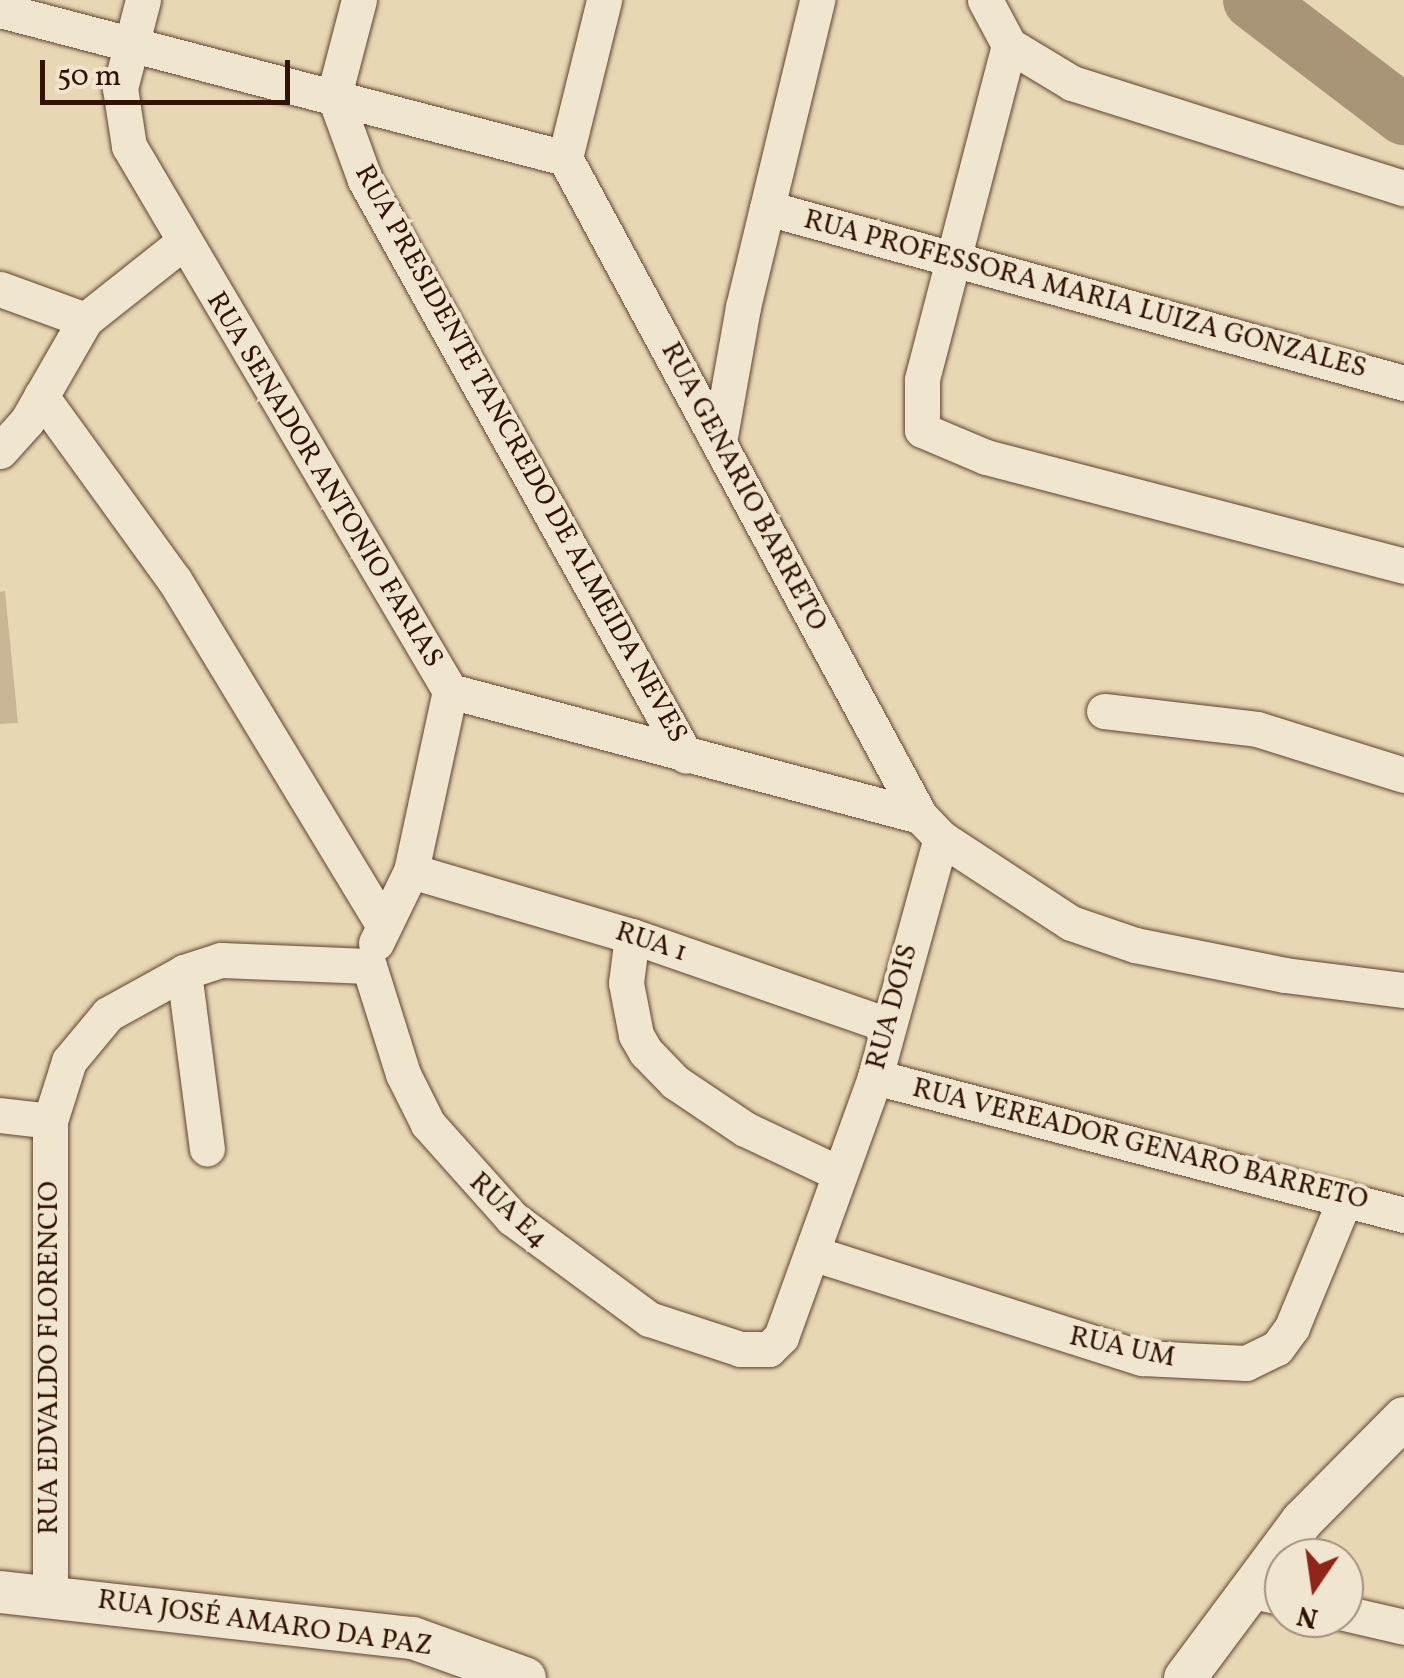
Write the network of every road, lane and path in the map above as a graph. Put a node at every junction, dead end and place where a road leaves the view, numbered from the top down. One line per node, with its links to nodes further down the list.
1 (143, 0): 7 (street, RUA SENADOR ANTONIO FARIAS)
2 (360, 0): 9 (street)
3 (604, 0): 10 (street)
4 (817, 0): 12 (street)
5 (984, 0): 8 (street)
6 (0, 10): 7 (street)
7 (132, 44): 9 (street); 13 (street, RUA SENADOR ANTONIO FARIAS)
8 (1009, 45): 11 (street); 14 (street)
9 (334, 95): 10 (street); 24 (street, RUA PRESIDENTE TANCREDO DE ALMEIDA NEVES)
10 (565, 158): 19 (street, RUA GENARIO BARRETO)
11 (1404, 188)
12 (767, 208): 14 (street, RUA PROFESSORA MARIA LUIZA GONZALES); 19 (street)
13 (182, 243): 16 (street); 22 (street, RUA SENADOR ANTONIO FARIAS)
14 (954, 260): 17 (street, RUA PROFESSORA MARIA LUIZA GONZALES); 21 (street)
15 (0, 289): 16 (street)
16 (84, 320): 18 (street)
17 (1404, 382)
18 (40, 396): 20 (street); 28 (street)
19 (719, 442): 26 (street, RUA GENARIO BARRETO)
20 (0, 451)
21 (1404, 566)
22 (450, 691): 24 (street, RUA SENADOR ANTONIO FARIAS); 27 (street)
23 (1104, 711): 25 (street)
24 (686, 756): 26 (street, RUA SENADOR ANTONIO FARIAS)
25 (1404, 776)
26 (930, 827): 32 (street); 33 (street, RUA DOIS)
27 (411, 871): 28 (street); 29 (street, RUA 1)
28 (382, 923): 30 (street)
29 (632, 936): 33 (street, RUA 1); 38 (street)
30 (369, 966): 31 (street, RUA EDVALDO FLORENCIO); 42 (street, RUA E4)
31 (184, 972): 36 (street, RUA EDVALDO FLORENCIO); 37 (street)
32 (1404, 990)
33 (887, 1025): 34 (street, RUA DOIS)
34 (875, 1077): 38 (street, RUA DOIS); 39 (street, RUA VEREADOR GENARO BARRETO)
35 (0, 1115): 36 (street)
36 (50, 1121): 46 (street, RUA EDVALDO FLORENCIO)
37 (207, 1150)
38 (838, 1172): 41 (street, RUA DOIS)
39 (1345, 1199): 40 (street, RUA VEREADOR GENARO BARRETO); 41 (street, RUA UM)
40 (1404, 1215)
41 (812, 1253): 42 (street, RUA DOIS)
42 (753, 1350)
43 (1404, 1418): 44 (street)
44 (1294, 1538)
45 (0, 1592): 46 (street, RUA JOSÉ AMARO DA PAZ)
46 (50, 1596): 50 (street, RUA JOSÉ AMARO DA PAZ)
47 (1264, 1598): 51 (street)
48 (1364, 1617): 49 (street)
49 (1404, 1627)
50 (525, 1678)
51 (1185, 1678)

